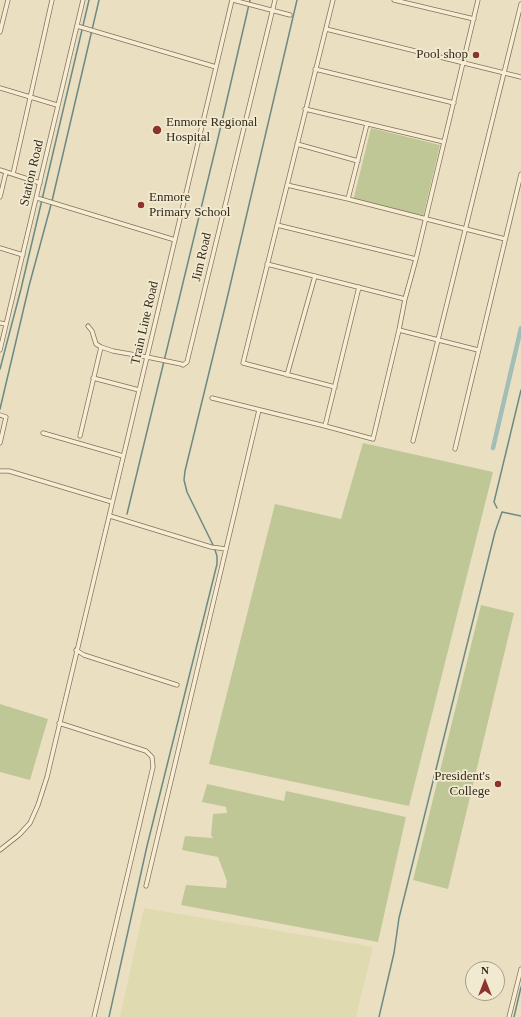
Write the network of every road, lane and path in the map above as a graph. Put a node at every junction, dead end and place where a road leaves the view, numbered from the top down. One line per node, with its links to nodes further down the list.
1 (8, 0): 15 (street)
2 (52, 0): 22 (street)
3 (83, 0): 13 (street, Station Road)
4 (233, 0): 10 (street); 17 (street, Train Line Road)
5 (275, 0): 10 (street, Jim Road)
6 (333, 0): 14 (street)
7 (394, 0): 12 (street)
8 (478, 0): 12 (street)
9 (521, 4): 19 (street)
10 (272, 10): 11 (street); 59 (street, Jim Road)
11 (290, 14)
12 (474, 19): 16 (street)
13 (77, 26): 17 (street); 24 (street, Station Road)
14 (326, 29): 16 (street); 18 (street)
15 (0, 32)
16 (463, 63): 19 (street); 23 (street)
17 (216, 68): 43 (street, Train Line Road)
18 (315, 69): 23 (street); 25 (street)
19 (504, 72): 20 (street); 41 (street)
20 (521, 77)
21 (0, 88): 22 (street)
22 (31, 97): 24 (street); 32 (street)
23 (454, 103): 27 (street)
24 (57, 105): 34 (street, Station Road)
25 (305, 109): 26 (street); 28 (street)
26 (367, 124): 27 (street); 29 (street)
27 (444, 142): 39 (street)
28 (297, 144): 29 (street); 35 (street)
29 (358, 160): 38 (street)
30 (0, 170): 31 (street)
31 (6, 172): 32 (street); 36 (street)
32 (13, 174): 34 (street)
33 (521, 174): 42 (street)
34 (40, 183): 37 (street, Station Road)
35 (286, 185): 38 (street); 40 (street)
36 (0, 197)
37 (37, 198): 43 (street); 45 (street, Station Road)
38 (348, 199): 39 (street)
39 (426, 218): 41 (street); 46 (street)
40 (277, 225): 46 (street); 47 (street)
41 (465, 229): 42 (street); 55 (street)
42 (505, 239): 58 (street)
43 (175, 240): 59 (street, Train Line Road)
44 (0, 248): 45 (street)
45 (23, 255): 52 (street, Station Road)
46 (416, 259): 50 (street)
47 (267, 264): 48 (street); 60 (street)
48 (316, 276): 49 (street); 60 (street)
49 (359, 287): 50 (street); 62 (street)
50 (405, 299): 54 (street)
51 (0, 323): 52 (street)
52 (6, 324): 57 (street, Station Road)
53 (88, 326): 56 (street)
54 (399, 330): 55 (street); 67 (street)
55 (438, 340): 58 (street); 70 (street)
56 (101, 347): 59 (street, Jim Road); 61 (street)
57 (0, 350)
58 (478, 350): 72 (street)
59 (148, 357): 63 (street, Train Line Road)
60 (287, 376): 62 (street)
61 (93, 378): 63 (street); 69 (street)
62 (335, 387): 67 (street)
63 (140, 390): 73 (street, Train Line Road)
64 (212, 398): 65 (street)
65 (259, 410): 67 (street); 77 (street)
66 (0, 415): 71 (street)
67 (325, 426)
68 (43, 433): 73 (street)
69 (80, 436)
70 (413, 441)
71 (0, 443)
72 (455, 449)
73 (123, 456): 75 (street, Train Line Road)
74 (0, 471): 75 (street)
75 (112, 502): 76 (street, Train Line Road)
76 (110, 516): 77 (street); 78 (street, Train Line Road)
77 (226, 549): 82 (street)
78 (76, 650): 79 (street); 80 (street, Train Line Road)
79 (177, 685)
80 (59, 723): 81 (street, Train Line Road); 84 (street)
81 (0, 850)
82 (146, 886)
83 (521, 969): 85 (street)
84 (94, 1017)
85 (509, 1017)

